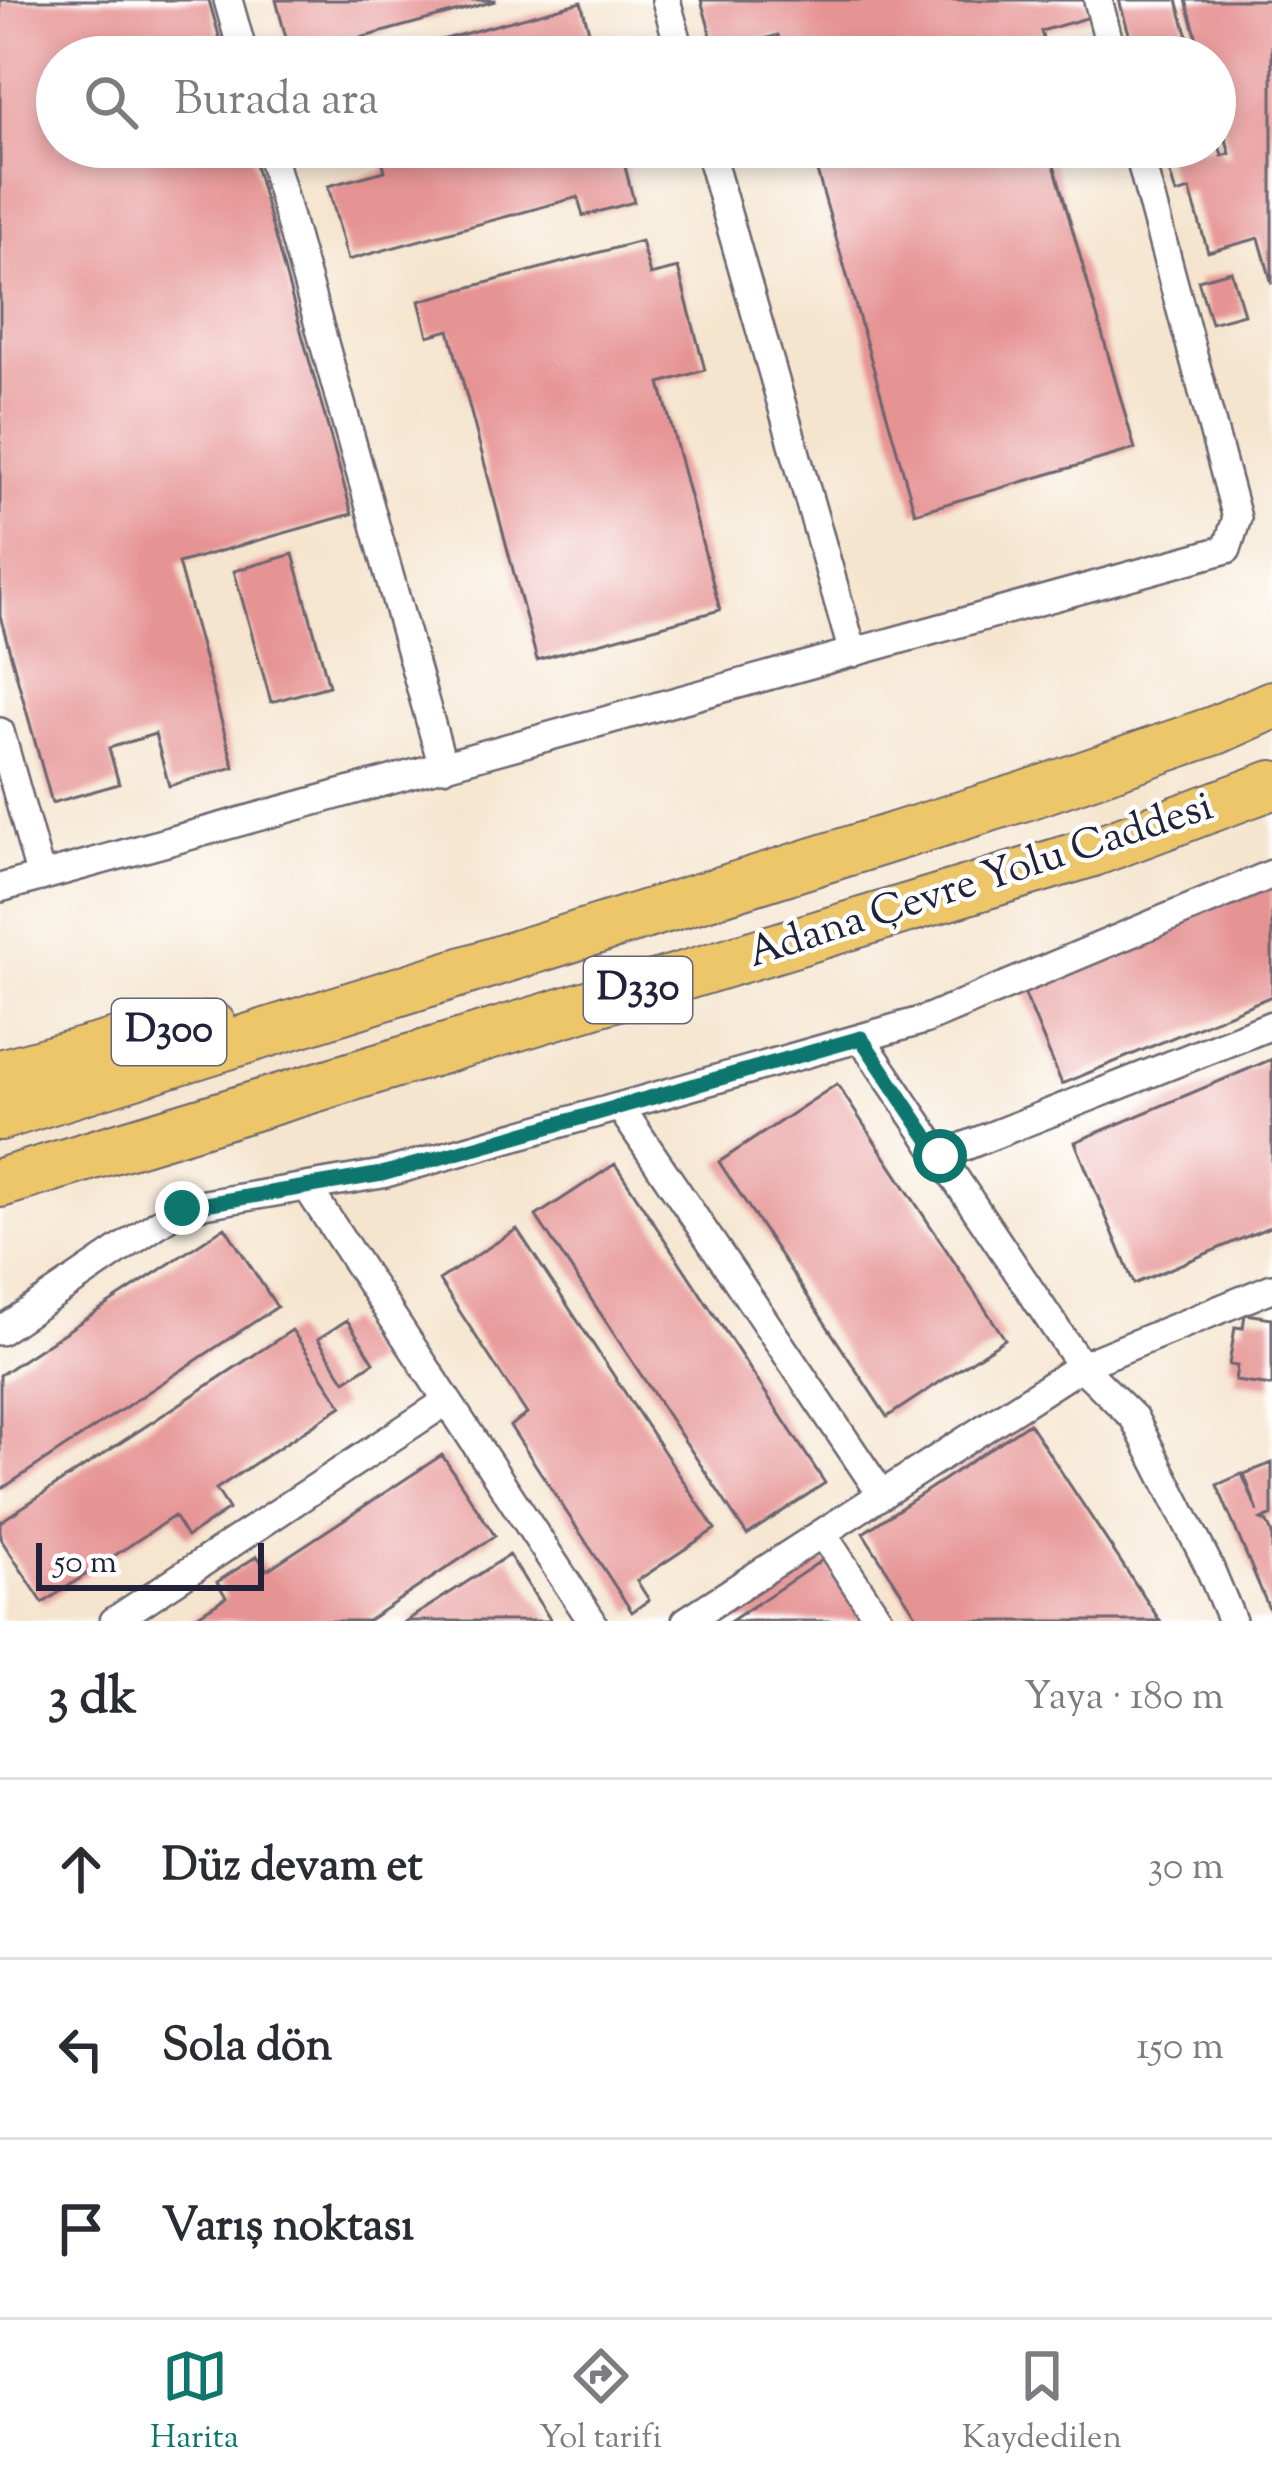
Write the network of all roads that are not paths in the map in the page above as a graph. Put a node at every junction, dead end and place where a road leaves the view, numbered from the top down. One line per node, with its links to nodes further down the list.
1 (228, 0): 4 (street)
2 (666, 0): 5 (street)
3 (1098, 0): 6 (street)
4 (238, 36)
5 (676, 36)
6 (1107, 36)
7 (275, 168): 13 (street)
8 (714, 168): 10 (street)
9 (1144, 168): 10 (street)
10 (853, 653): 13 (street)
11 (1272, 705): 18 (highway, Adana Çevre Yolu Caddesi / D330)
12 (0, 732): 16 (street)
13 (443, 767): 16 (street)
14 (1272, 785): 25 (highway, Adana Çevre Yolu Caddesi / D330)
15 (1272, 874): 20 (street)
16 (41, 877): 17 (street)
17 (0, 888)
18 (341, 1007): 21 (highway, D300); 23 (highway, D330)
19 (1272, 1025): 24 (street)
20 (861, 1038): 22 (street); 24 (street)
21 (0, 1074)
22 (620, 1107): 26 (street); 31 (street)
23 (0, 1116)
24 (940, 1156): 29 (street)
25 (0, 1183)
26 (307, 1187): 28 (street); 30 (street)
27 (1272, 1288): 29 (street)
28 (0, 1331)
29 (1081, 1366): 31 (street); 37 (street)
30 (447, 1401): 33 (street); 34 (street)
31 (882, 1495): 32 (street)
32 (822, 1533): 35 (street); 36 (street)
33 (114, 1621)
34 (592, 1621)
35 (686, 1621)
36 (880, 1621)
37 (1232, 1621)

